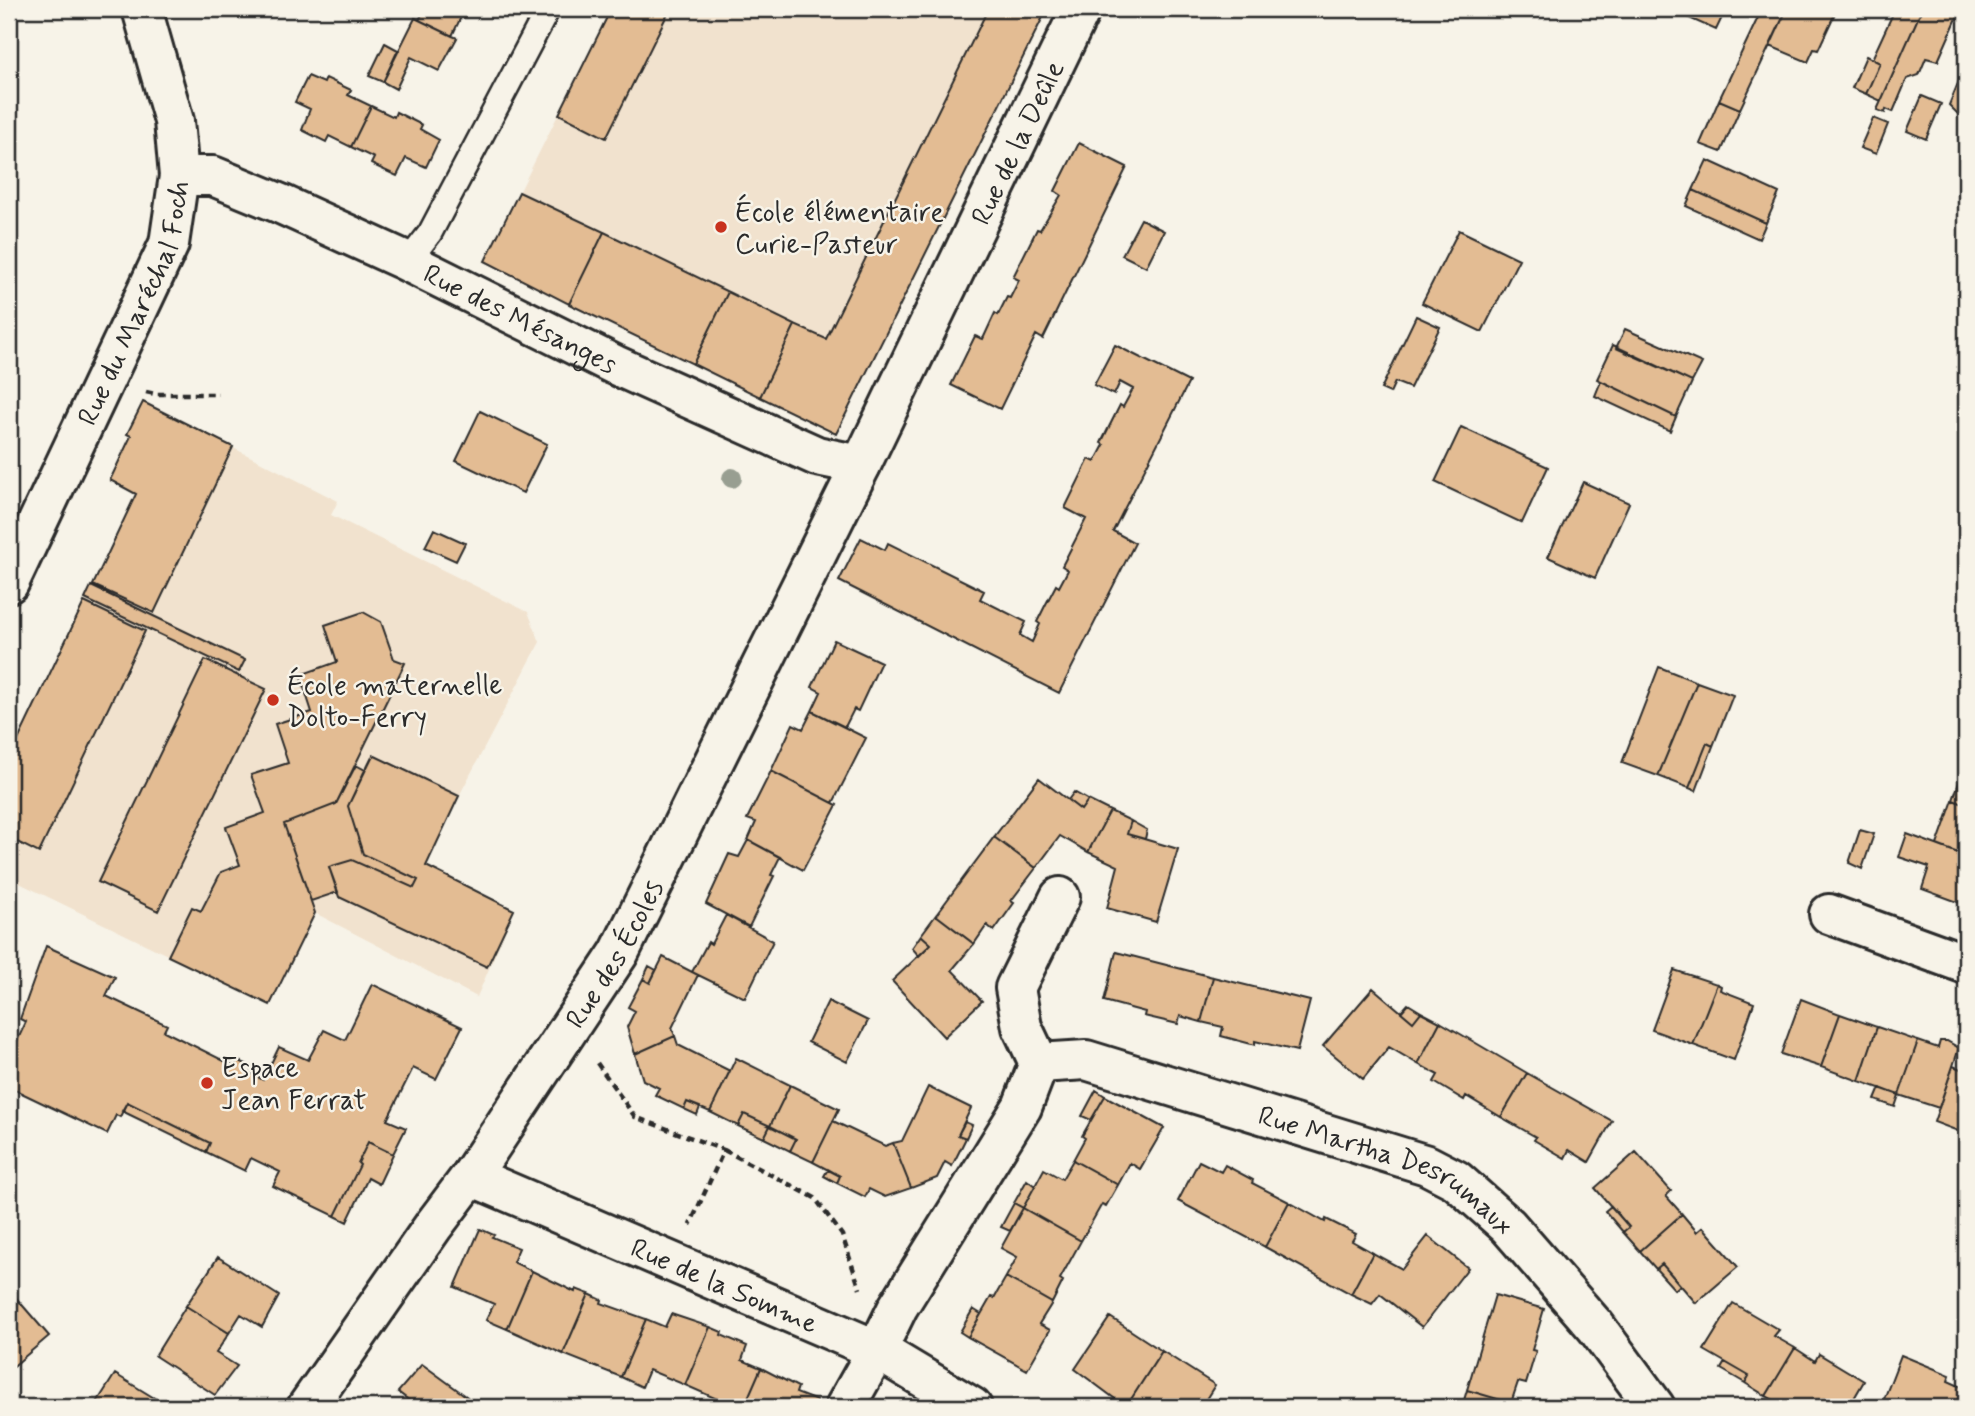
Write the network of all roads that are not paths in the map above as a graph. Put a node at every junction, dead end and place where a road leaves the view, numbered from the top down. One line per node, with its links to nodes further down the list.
1 (142, 9): 4 (street, Rue du Maréchal Foch)
2 (548, 9): 5 (lane)
3 (1081, 9): 6 (street, Rue de la Deûle)
4 (179, 176): 5 (street, Rue des Mésanges); 7 (street, Rue du Maréchal Foch)
5 (404, 260): 6 (street, Rue des Mésanges)
6 (861, 465): 12 (street, Rue des Écoles)
7 (9, 583)
8 (1060, 897): 11 (street)
9 (1829, 914): 10 (street)
10 (1966, 964)
11 (1039, 1063): 13 (street); 17 (street, Rue Martha Desrumaux)
12 (471, 1176): 13 (street, Rue de la Somme); 14 (street, Rue des Écoles)
13 (877, 1350): 15 (street); 16 (street, Rue de la Somme)
14 (307, 1407)
15 (845, 1407)
16 (972, 1407)
17 (1655, 1407)

